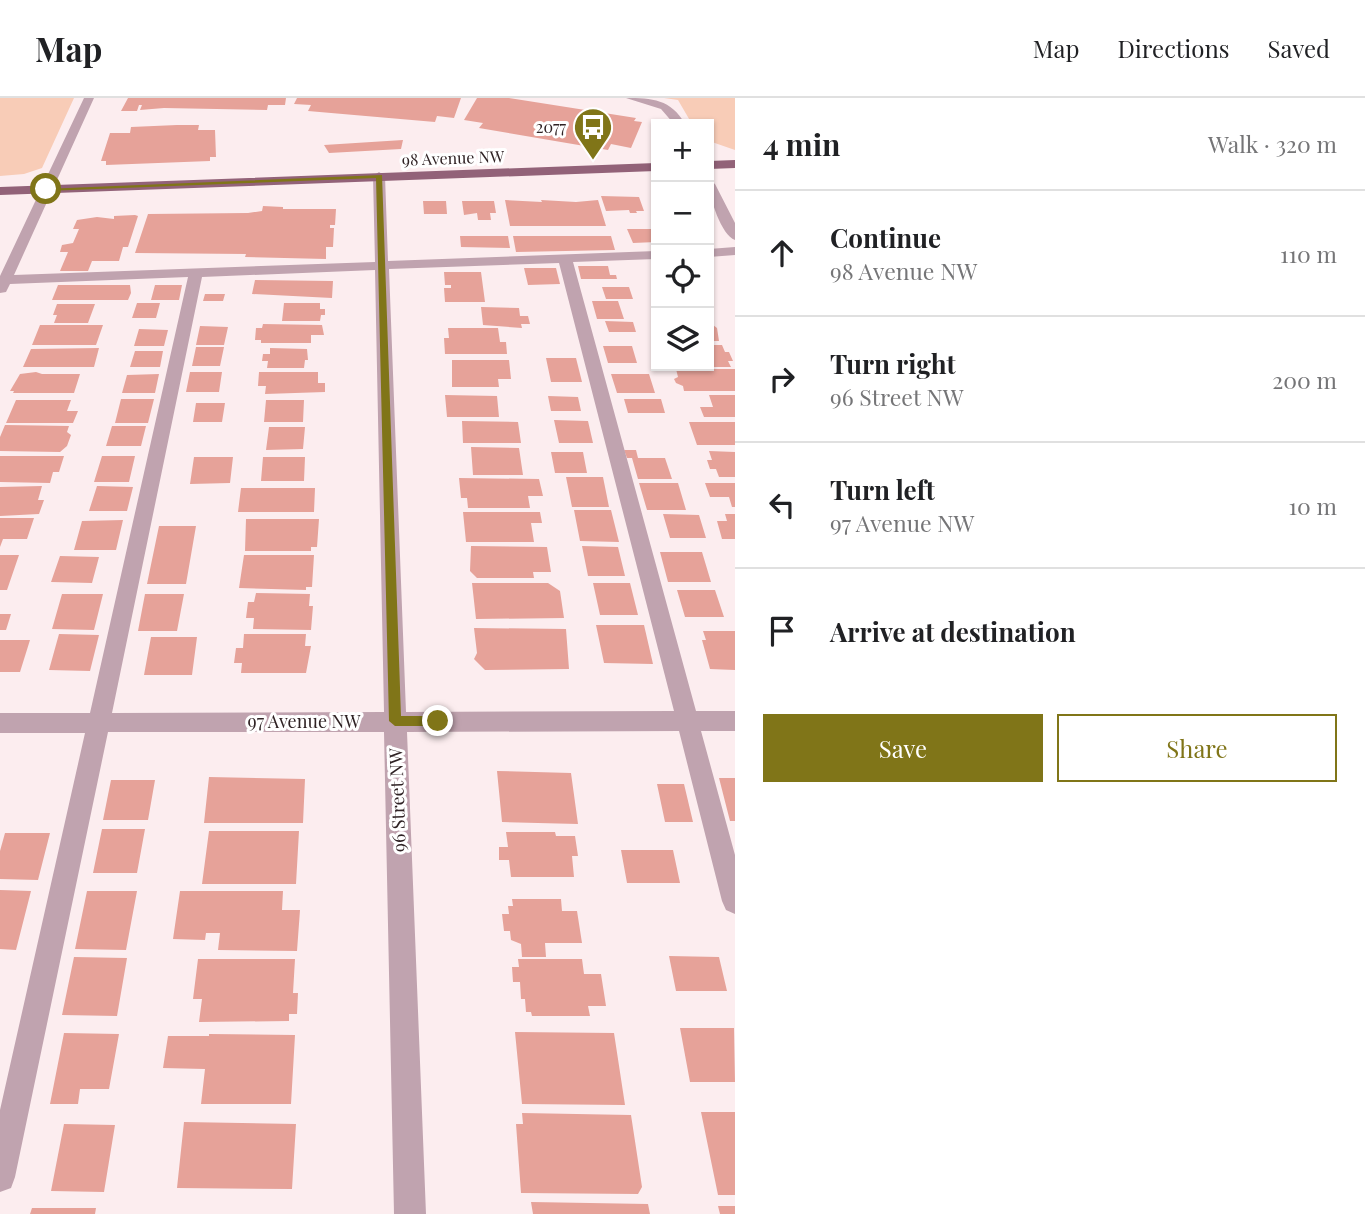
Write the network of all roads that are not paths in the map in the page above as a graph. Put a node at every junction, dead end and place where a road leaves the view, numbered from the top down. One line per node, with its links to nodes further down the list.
1 (89, 98): 8 (street)
2 (631, 98): 3 (street)
3 (676, 119)
4 (735, 164): 5 (main road)
5 (714, 165)
6 (651, 167): 7 (main road, 98 Avenue NW)
7 (379, 176): 8 (main road, 98 Avenue NW); 16 (street, 96 Street NW)
8 (46, 189): 9 (main road, 98 Avenue NW); 18 (street)
9 (0, 191)
10 (714, 194): 11 (street)
11 (735, 236)
12 (735, 251): 13 (street)
13 (714, 253)
14 (651, 255): 15 (street)
15 (565, 259): 16 (street); 20 (street)
16 (382, 265): 17 (street); 19 (street, 96 Street NW)
17 (196, 273): 18 (street); 23 (street)
18 (3, 285)
19 (395, 721): 20 (street, 97 Avenue NW); 23 (street, 97 Avenue NW); 26 (street, 96 Street NW)
20 (688, 721): 21 (street, 97 Avenue NW); 24 (street)
21 (735, 721)
22 (0, 723): 23 (street, 97 Avenue NW)
23 (100, 723): 25 (street)
24 (735, 901)
25 (0, 1177)
26 (410, 1214)

